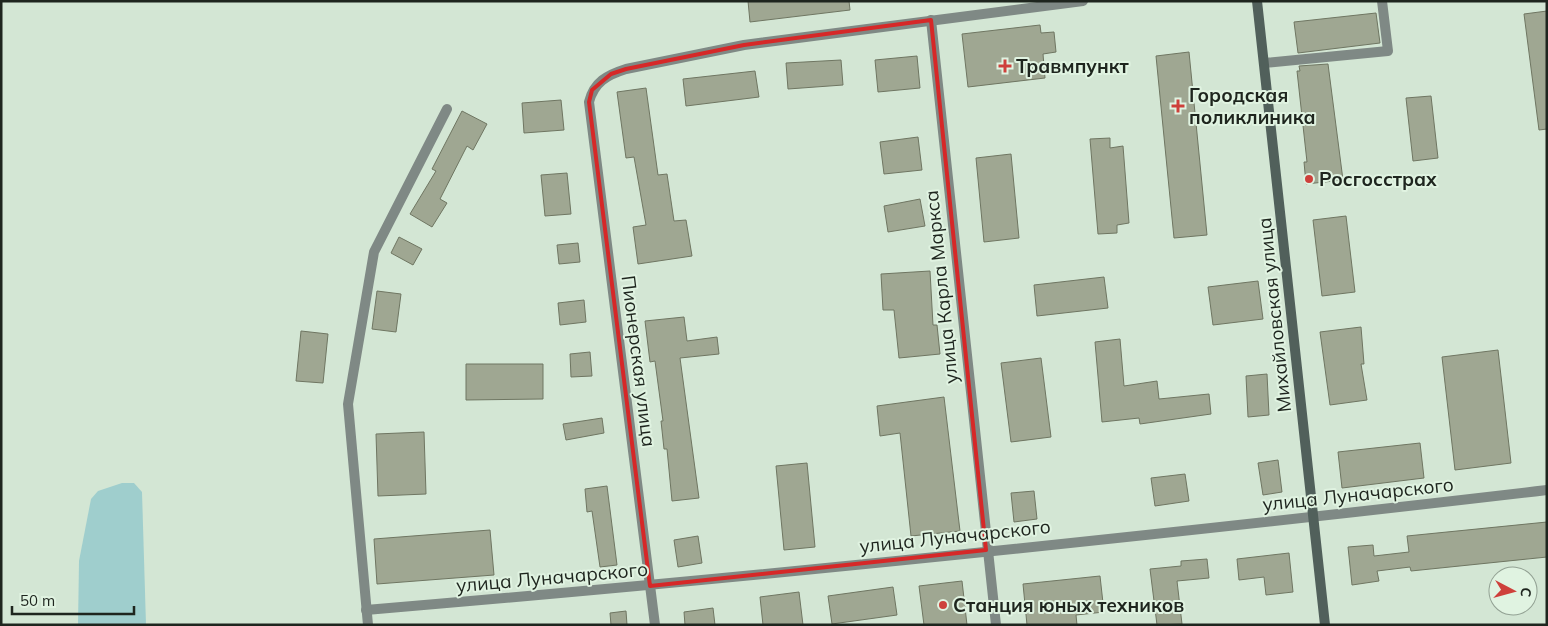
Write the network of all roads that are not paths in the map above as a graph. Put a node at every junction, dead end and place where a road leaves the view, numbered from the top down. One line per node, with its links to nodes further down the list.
1 (1083, 1): 4 (street)
2 (1257, 1): 5 (main road, Михайловская улица)
3 (1382, 1): 5 (street)
4 (931, 20): 9 (street, улица Карла Маркса); 10 (street, Пионерская улица)
5 (1264, 63): 8 (main road, Михайловская улица)
6 (447, 109): 11 (street)
7 (1547, 490): 8 (street, улица Луначарского)
8 (1313, 517): 9 (street, улица Луначарского); 15 (main road, Михайловская улица)
9 (986, 550): 10 (street, улица Луначарского); 14 (street, улица Карла Маркса)
10 (650, 586): 11 (street, улица Луначарского); 13 (street, Пионерская улица)
11 (366, 610): 12 (street)
12 (368, 625)
13 (655, 625)
14 (996, 625)
15 (1325, 625)

